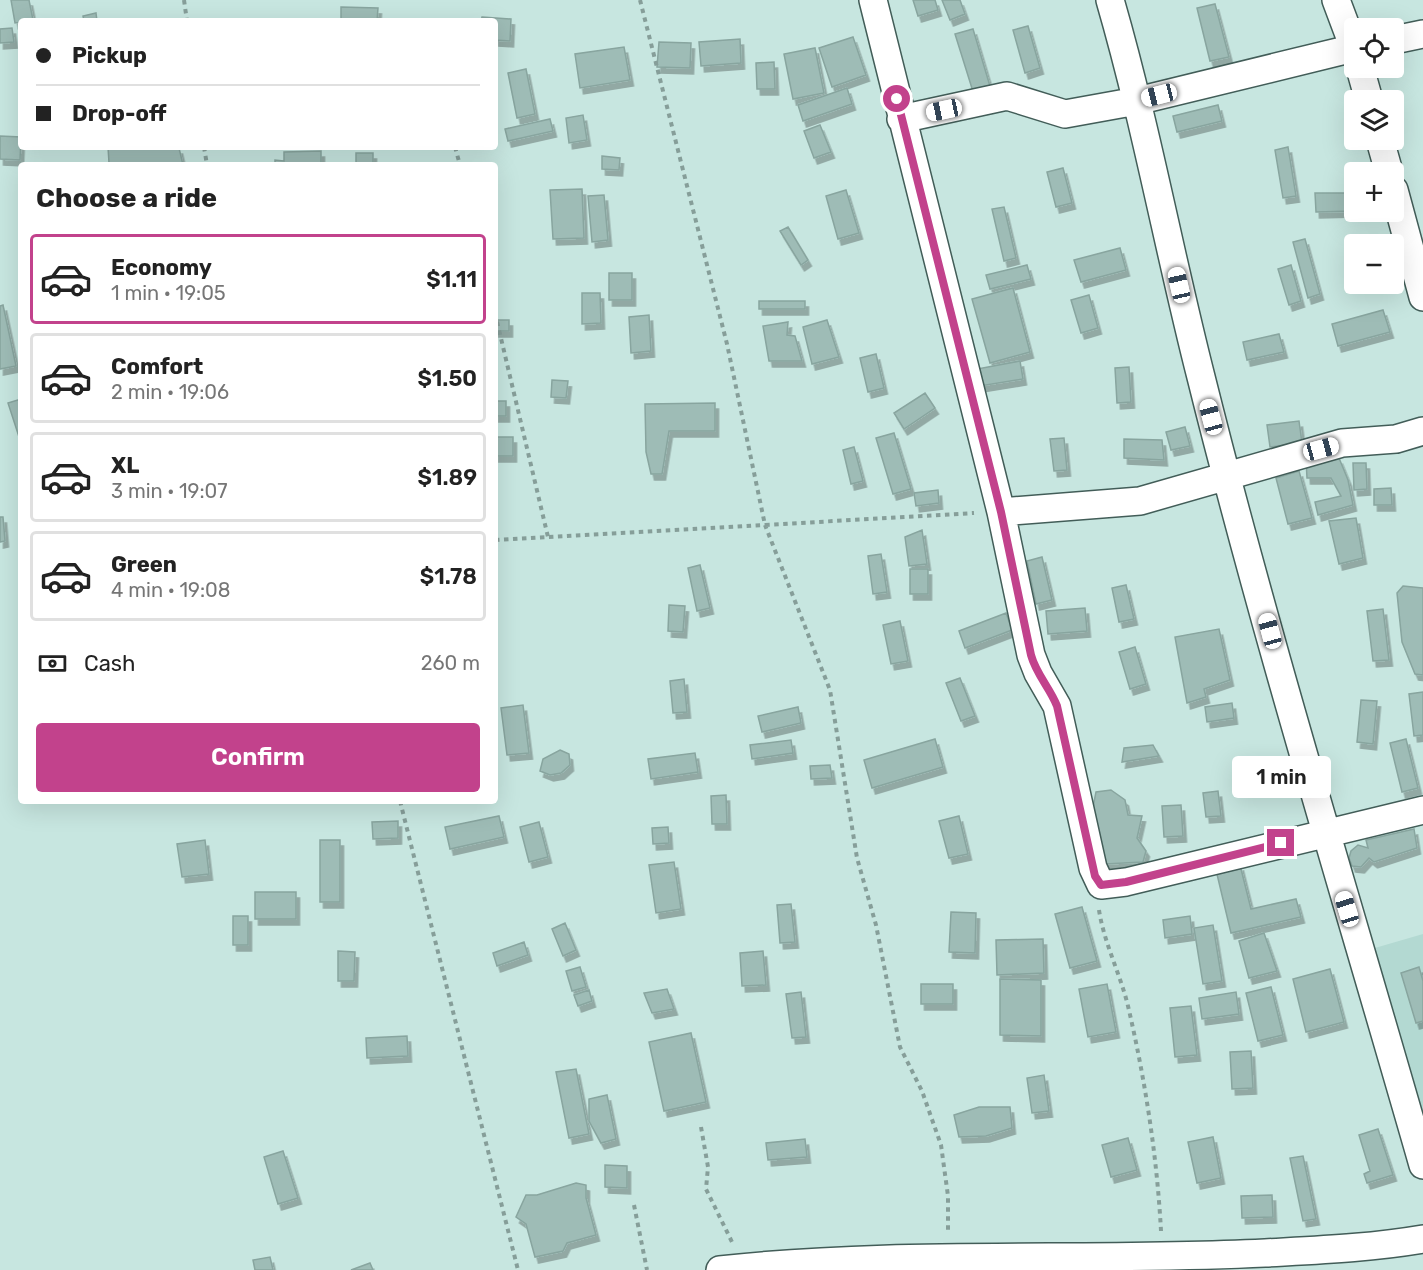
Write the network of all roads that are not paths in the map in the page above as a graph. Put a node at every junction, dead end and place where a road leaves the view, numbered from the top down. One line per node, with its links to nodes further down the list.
1 (873, 0): 9 (street)
2 (1110, 0): 8 (street)
3 (1336, 0): 4 (street)
4 (1344, 21)
5 (1423, 34): 6 (street)
6 (1404, 38)
7 (1344, 50): 8 (street)
8 (1137, 100): 9 (street); 13 (street)
9 (901, 119): 14 (street)
10 (1403, 222): 11 (street)
11 (1423, 297)
12 (1423, 431): 13 (street)
13 (1227, 475): 14 (street); 16 (street)
14 (1001, 512): 16 (street)
15 (1423, 810): 16 (street)
16 (1325, 832): 17 (street)
17 (1423, 1165)
18 (1423, 1239): 19 (street)
19 (731, 1269)

